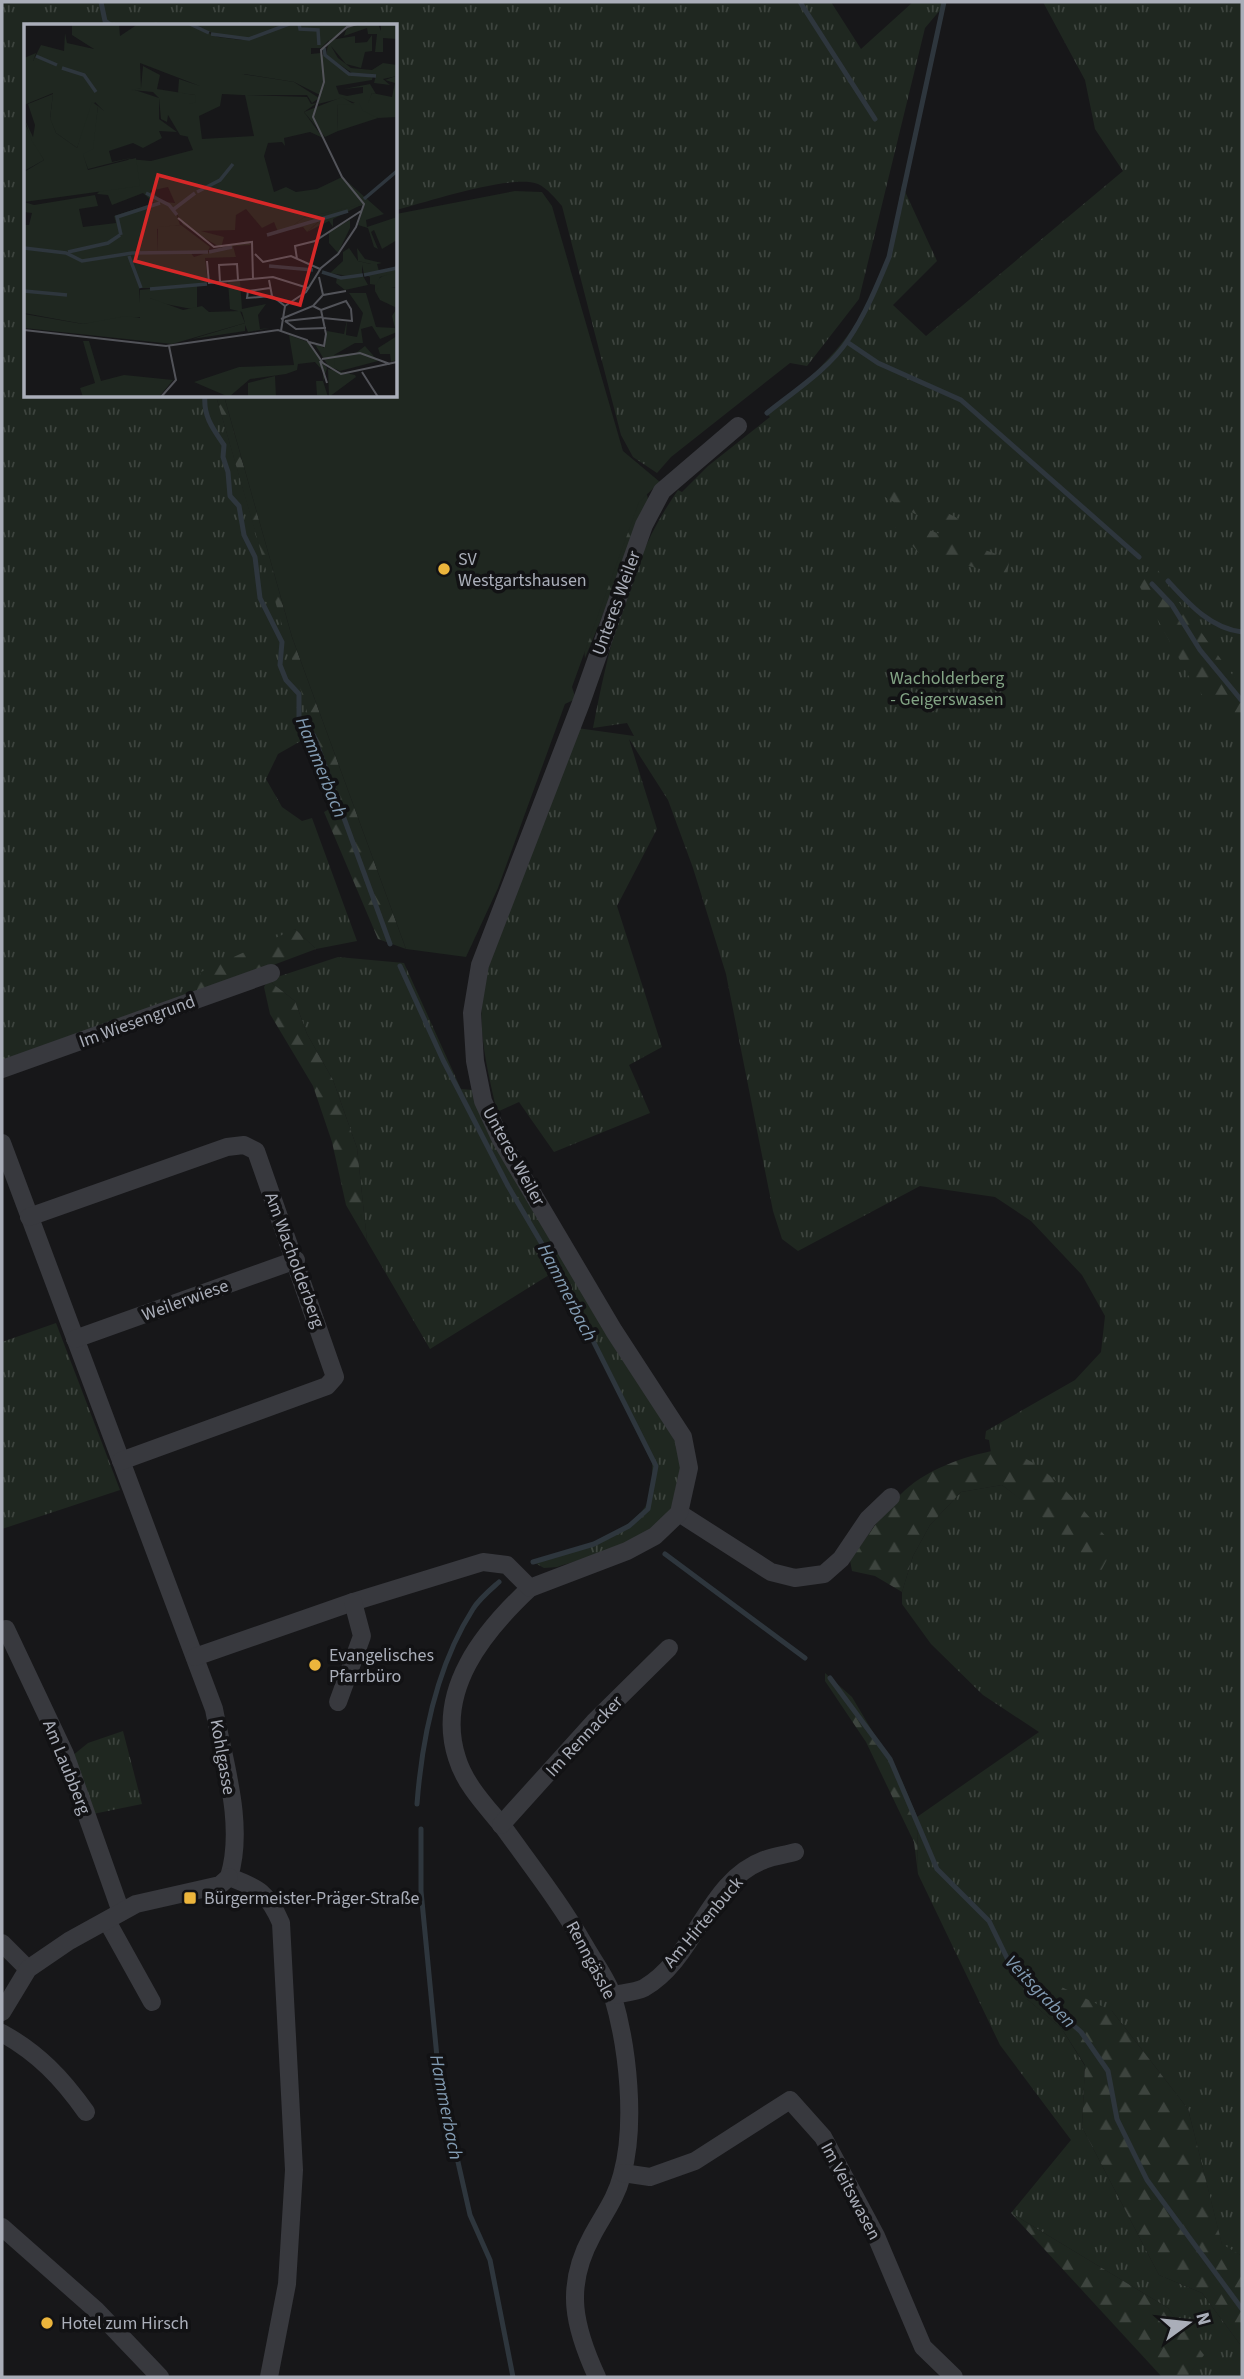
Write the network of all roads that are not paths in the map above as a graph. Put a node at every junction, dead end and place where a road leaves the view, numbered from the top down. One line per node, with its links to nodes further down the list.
1 (738, 426): 10 (street, Unteres Weiler)
2 (271, 973): 3 (street, Im Wiesengrund)
3 (2, 1069)
4 (2, 1143): 5 (street, Kohlgasse)
5 (29, 1217): 6 (street, Am Wacholderberg); 7 (street, Kohlgasse)
6 (296, 1260): 7 (street, Weilerwiese); 8 (street, Am Wacholderberg)
7 (75, 1339): 8 (street, Kohlgasse)
8 (121, 1461): 15 (street, Kohlgasse)
9 (891, 1497): 10 (street)
10 (679, 1513): 11 (street)
11 (530, 1588): 12 (street); 17 (street, Renngässle)
12 (353, 1602): 15 (street); 16 (street)
13 (2, 1630): 20 (street, Am Laubberg)
14 (668, 1648): 17 (street, Im Rennacker)
15 (195, 1657): 19 (street, Kohlgasse)
16 (338, 1702)
17 (501, 1825): 23 (street, Renngässle)
18 (795, 1853): 23 (street, Am Hirtenbuck)
19 (229, 1877): 20 (street); 31 (street)
20 (114, 1916): 22 (street); 24 (street)
21 (2, 1943): 22 (street)
22 (28, 1969): 25 (street)
23 (613, 1995): 28 (street, Renngässle)
24 (152, 2001)
25 (2, 2012)
26 (2, 2033): 27 (street)
27 (86, 2112)
28 (623, 2173): 32 (street, Renngässle); 33 (street, Im Veitswasen)
29 (2, 2227): 30 (street)
30 (160, 2377)
31 (268, 2377)
32 (597, 2377)
33 (954, 2377)

